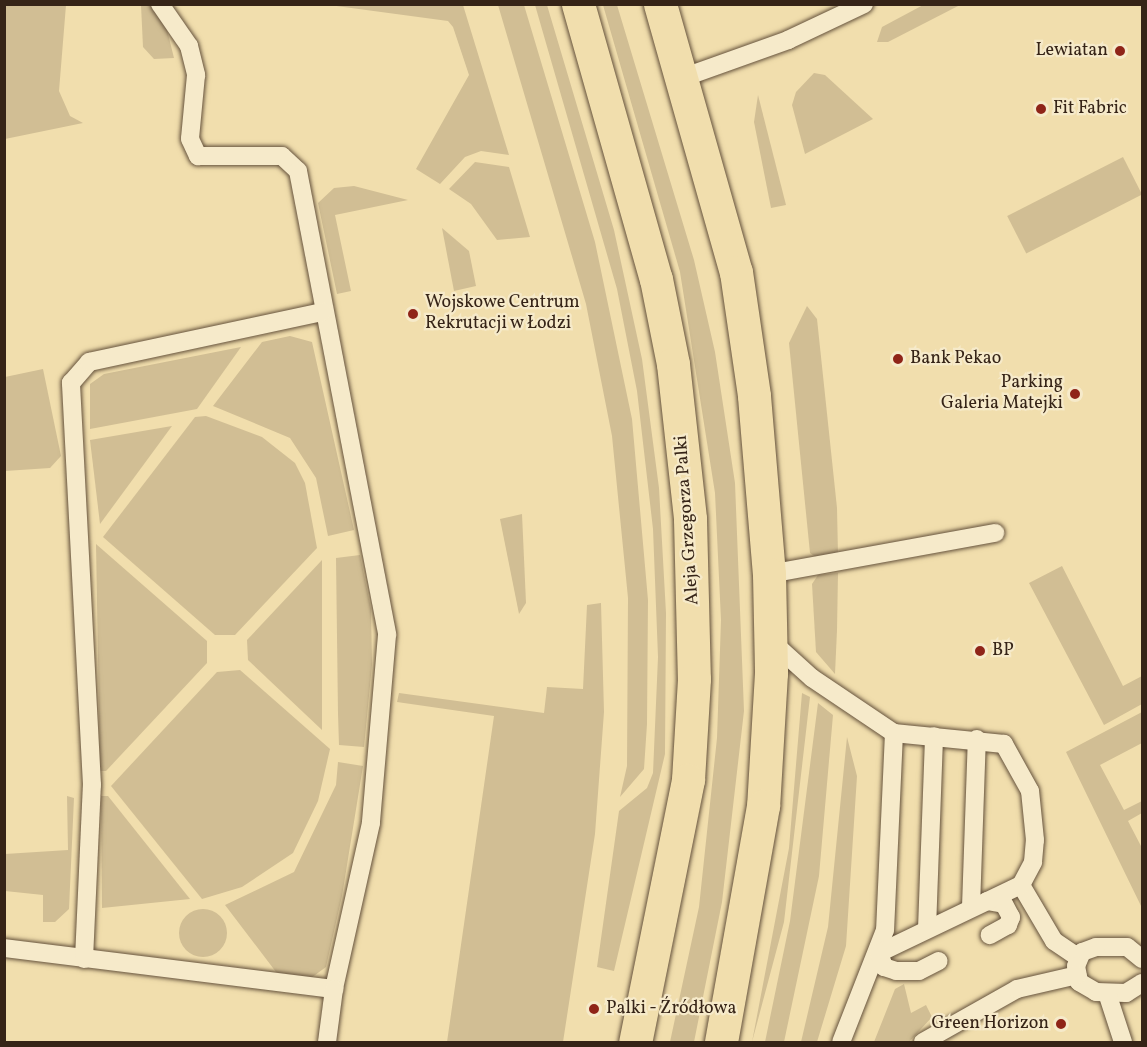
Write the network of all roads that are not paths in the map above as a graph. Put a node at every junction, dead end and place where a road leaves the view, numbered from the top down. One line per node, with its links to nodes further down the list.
1 (160, 4): 7 (lane)
2 (578, 4): 28 (main road, Aleja Grzegorza Palki)
3 (660, 4): 6 (main road)
4 (864, 4): 5 (lane)
5 (829, 12): 6 (lane)
6 (682, 78): 9 (main road)
7 (323, 312): 20 (lane); 25 (lane)
8 (995, 533): 9 (lane)
9 (769, 574): 10 (main road)
10 (771, 641): 11 (lane); 29 (main road)
11 (894, 733): 12 (lane); 19 (lane)
12 (934, 736): 13 (lane); 16 (lane)
13 (977, 739): 14 (lane); 15 (lane)
14 (1021, 885): 15 (lane); 23 (lane)
15 (979, 904): 16 (lane); 17 (lane)
16 (927, 928): 19 (lane)
17 (990, 935)
18 (4, 948): 20 (lane)
19 (879, 953): 22 (lane); 30 (lane)
20 (84, 959): 25 (lane)
21 (1143, 959): 23 (lane)
22 (939, 962)
23 (1077, 966): 26 (lane); 31 (lane)
24 (1142, 986): 26 (lane)
25 (334, 989): 27 (lane)
26 (1107, 993): 32 (lane)
27 (327, 1042)
28 (635, 1042)
29 (721, 1042)
30 (841, 1042)
31 (923, 1042)
32 (1123, 1042)

